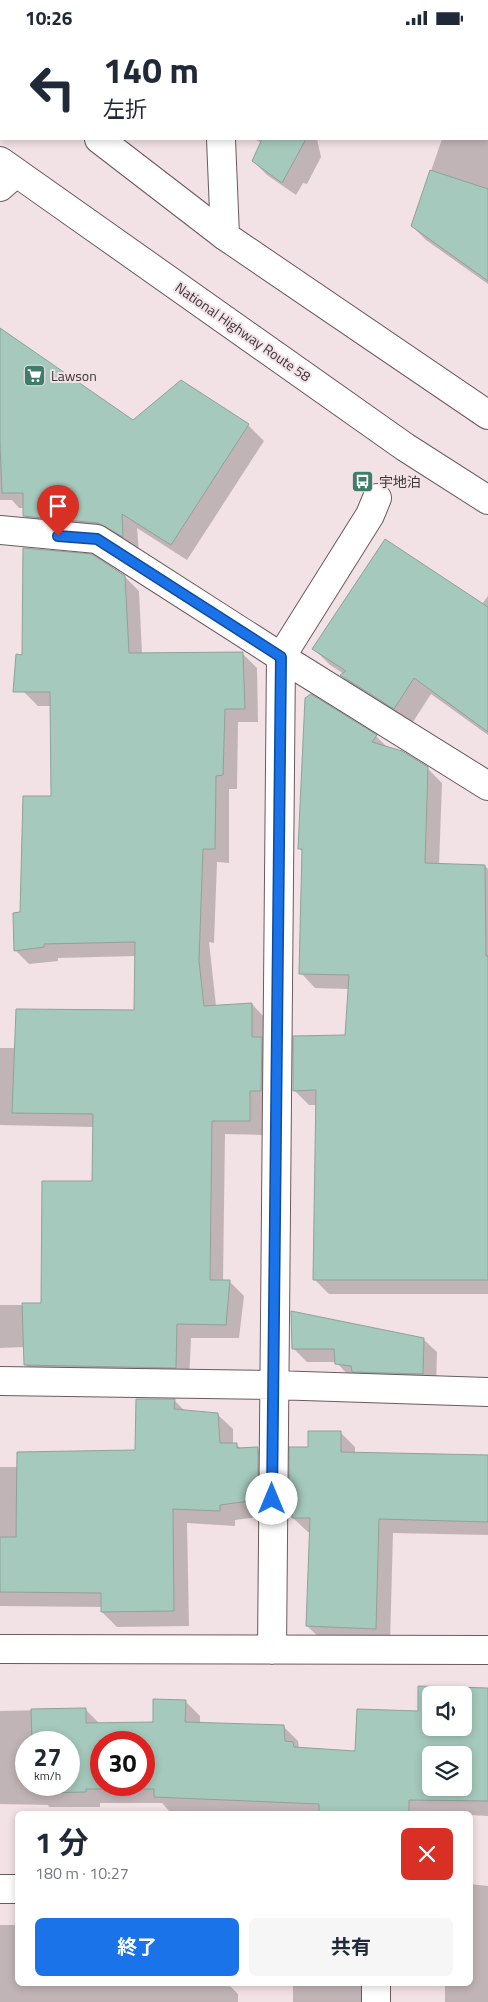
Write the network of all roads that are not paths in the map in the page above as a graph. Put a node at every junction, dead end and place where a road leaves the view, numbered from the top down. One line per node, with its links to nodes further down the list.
1 (101, 140): 4 (main road)
2 (221, 140): 4 (main road)
3 (5, 174): 7 (main road, National Highway Route 58)
4 (225, 236): 5 (main road)
5 (488, 415)
6 (377, 499): 9 (main road)
7 (488, 500)
8 (0, 530): 9 (main road)
9 (281, 657): 10 (main road); 12 (main road)
10 (488, 786)
11 (0, 1381): 12 (main road)
12 (273, 1385): 13 (main road); 15 (main road)
13 (488, 1392)
14 (0, 1649): 15 (main road)
15 (272, 1650): 16 (main road)
16 (488, 1650)
17 (0, 1889): 18 (main road)
18 (15, 1889)
19 (376, 1986): 20 (main road)
20 (376, 2002)

